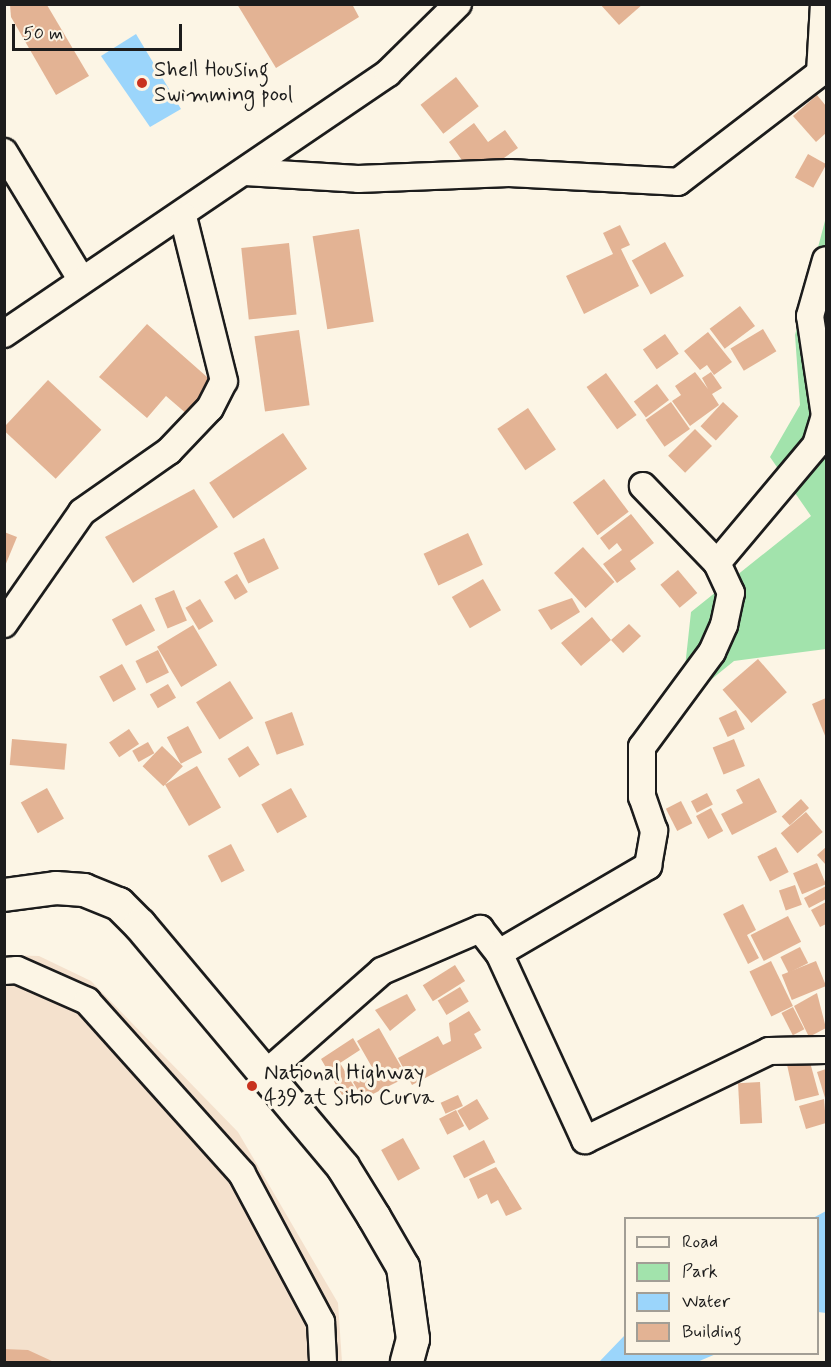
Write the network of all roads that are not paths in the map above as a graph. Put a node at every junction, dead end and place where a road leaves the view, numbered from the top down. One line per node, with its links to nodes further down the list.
1 (458, 4): 4 (street)
2 (824, 4): 4 (street)
3 (4, 152): 7 (street)
4 (245, 172): 5 (street)
5 (183, 216): 7 (street); 11 (street)
6 (826, 260): 10 (street)
7 (81, 279): 8 (street)
8 (4, 334)
9 (643, 486): 10 (street)
10 (717, 564): 13 (street)
11 (4, 624)
12 (4, 895): 16 (main road)
13 (499, 953): 15 (street); 16 (street)
14 (4, 971): 17 (street)
15 (826, 1050)
16 (263, 1076): 18 (main road)
17 (323, 1362)
18 (407, 1362)

